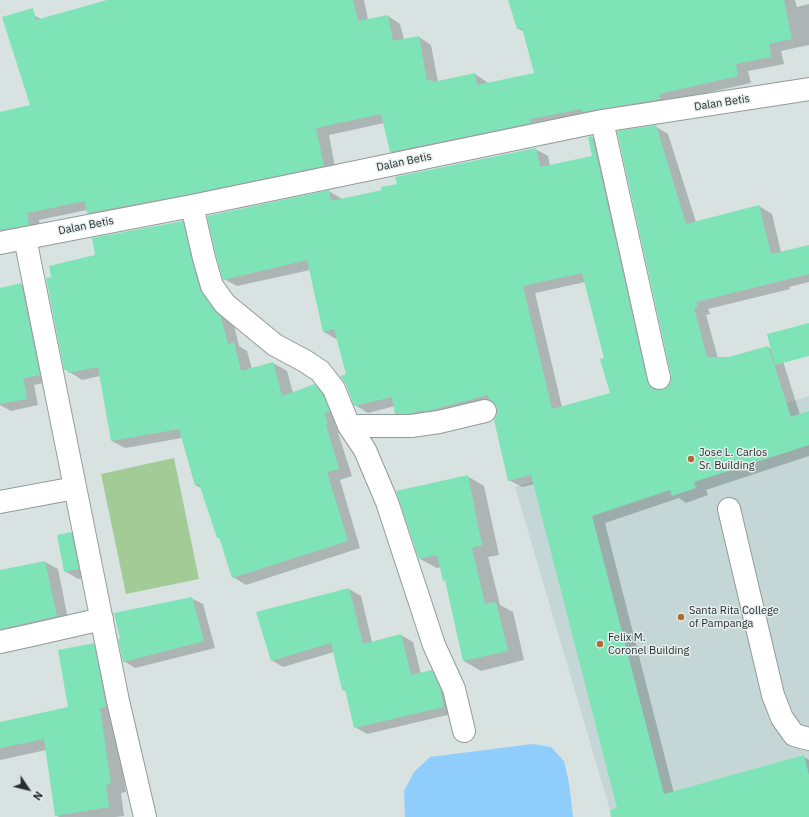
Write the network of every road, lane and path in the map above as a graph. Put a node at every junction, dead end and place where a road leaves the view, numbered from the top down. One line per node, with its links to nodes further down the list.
1 (809, 89): 2 (street, Dalan Betis)
2 (602, 121): 3 (street, Dalan Betis); 6 (street)
3 (192, 206): 4 (street, Dalan Betis); 8 (street)
4 (26, 238): 5 (street, Dalan Betis); 9 (street)
5 (0, 244)
6 (659, 378)
7 (485, 411): 8 (street)
8 (349, 426): 14 (street)
9 (75, 488): 10 (street); 12 (street)
10 (0, 502)
11 (729, 509): 15 (street)
12 (102, 619): 13 (street); 16 (street)
13 (0, 642)
14 (464, 731)
15 (809, 739)
16 (145, 817)

